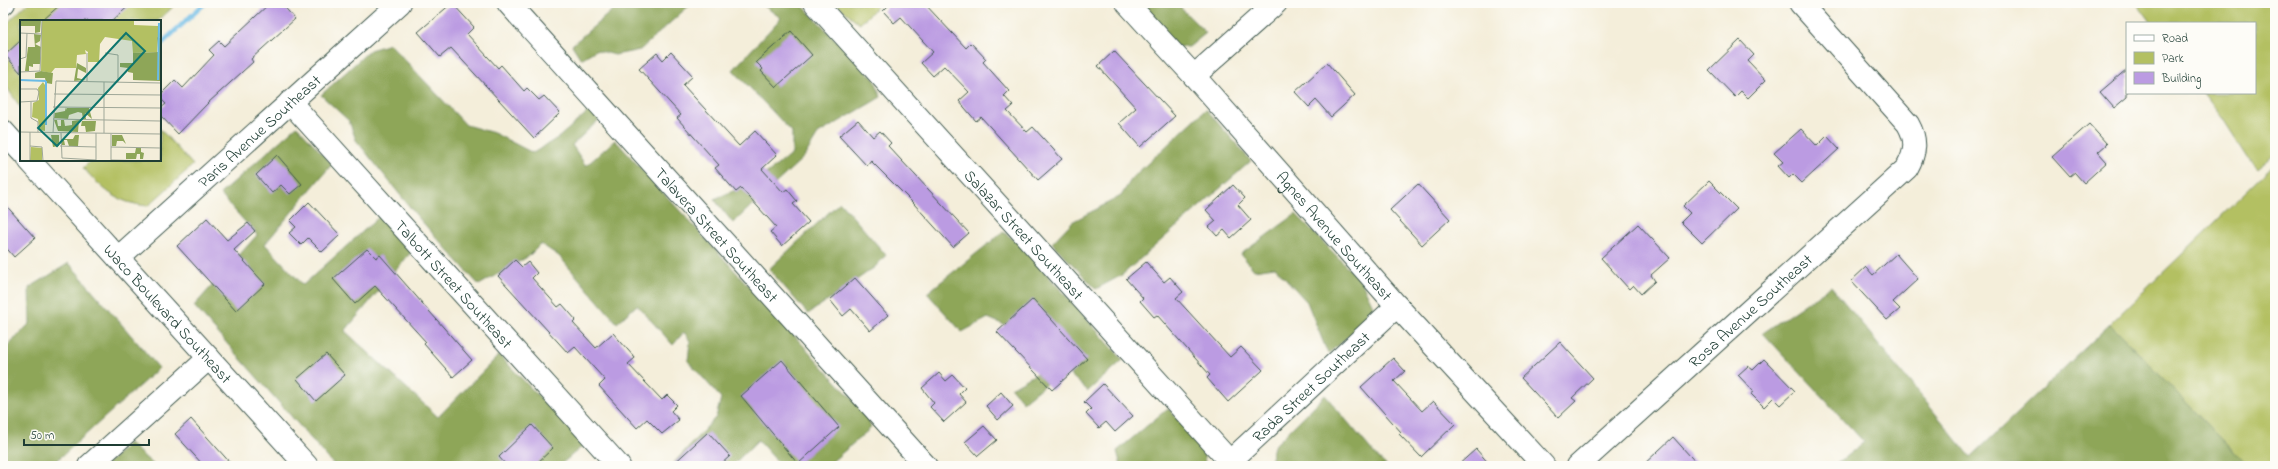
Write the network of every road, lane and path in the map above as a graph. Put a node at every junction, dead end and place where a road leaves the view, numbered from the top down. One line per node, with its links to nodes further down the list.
1 (400, 3): 8 (street, Paris Avenue Southeast)
2 (508, 3): 19 (street, Talavera Street Southeast)
3 (815, 3): 15 (street, Salazar Street Southeast)
4 (1127, 3): 7 (street, Agnes Avenue Southeast)
5 (1276, 3): 7 (street)
6 (1800, 3): 21 (street, Rosa Avenue Southeast)
7 (1194, 76): 13 (street, Agnes Avenue Southeast)
8 (290, 102): 12 (street, Paris Avenue Southeast); 18 (street, Talbott Street Southeast)
9 (3, 131): 10 (street)
10 (20, 150)
11 (30, 161): 12 (street, Waco Boulevard Southeast)
12 (118, 258): 14 (street, Waco Boulevard Southeast)
13 (1397, 306): 15 (street, Rada Street Southeast); 20 (street, Agnes Avenue Southeast)
14 (209, 358): 16 (street); 17 (street, Waco Boulevard Southeast)
15 (1230, 464)
16 (89, 466)
17 (307, 466)
18 (619, 466)
19 (926, 466)
20 (1544, 466)
21 (1578, 466)

